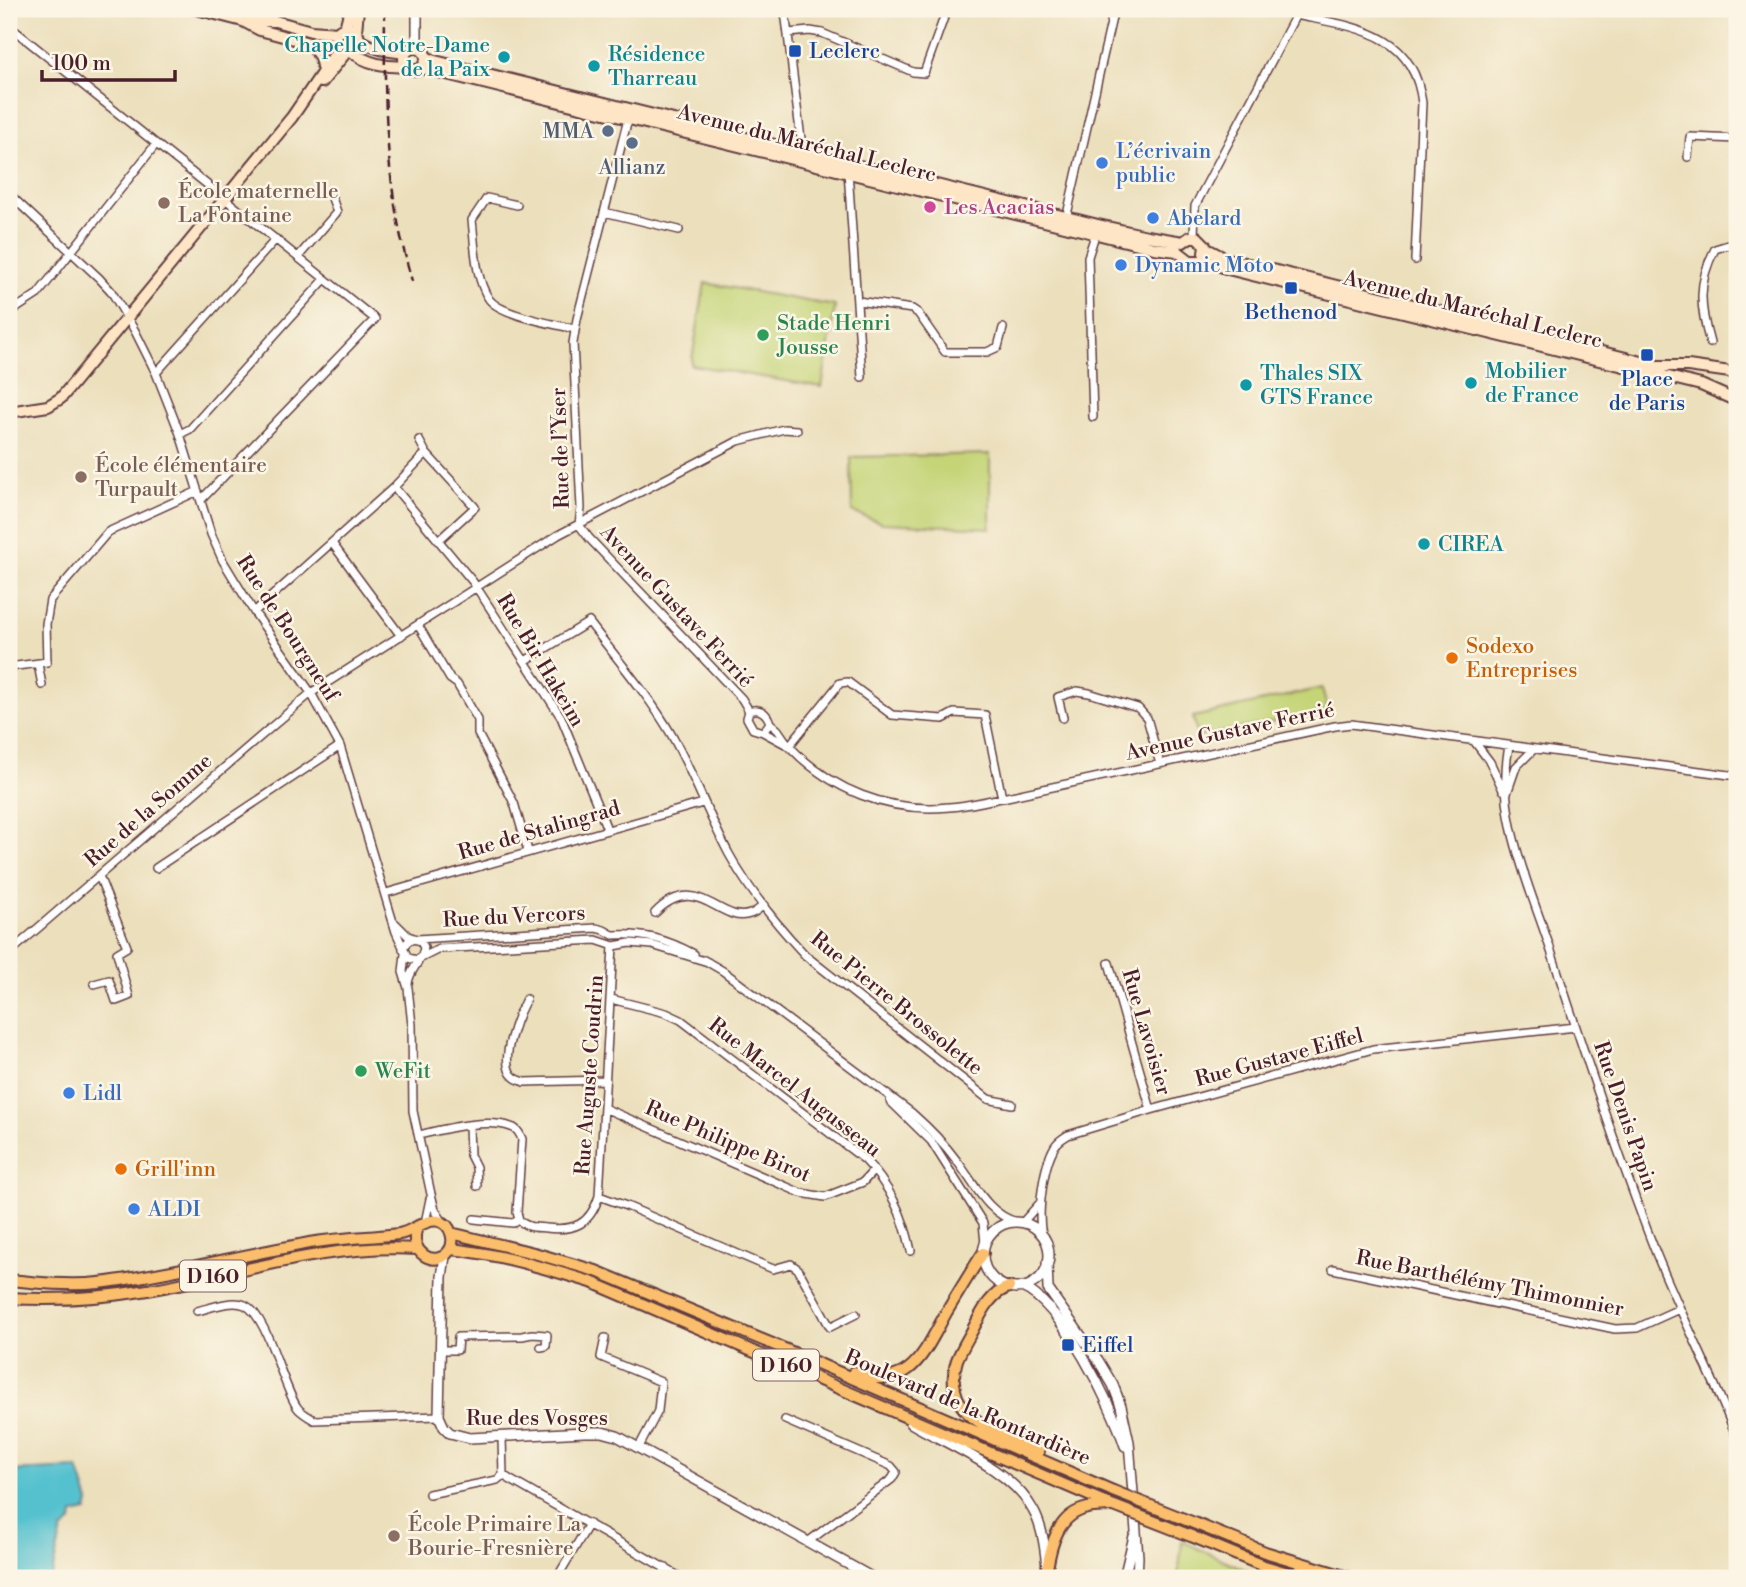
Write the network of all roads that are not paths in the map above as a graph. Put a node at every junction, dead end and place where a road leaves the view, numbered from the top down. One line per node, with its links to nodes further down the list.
1 (196, 9): 10 (main road)
2 (350, 9): 13 (main road)
3 (358, 9): 13 (main road)
4 (417, 9): 15 (street)
5 (754, 9): 6 (street)
6 (783, 9): 12 (street)
7 (947, 9): 12 (street)
8 (1114, 9): 32 (street)
9 (1298, 12): 35 (street); 44 (street)
10 (243, 21): 13 (main road); 14 (main road)
11 (9, 26): 23 (street)
12 (788, 33): 24 (street)
13 (346, 41): 14 (main road); 15 (main road); 17 (main road, Avenue du Maréchal Leclerc); 18 (main road); 19 (main road)
14 (309, 43): 18 (main road)
15 (411, 50): 16 (main road, Avenue du Maréchal Leclerc); 17 (main road)
16 (424, 62): 17 (main road, Avenue du Maréchal Leclerc); 20 (main road, Avenue du Maréchal Leclerc); 21 (main road, Avenue du Maréchal Leclerc)
17 (406, 66)
18 (323, 71): 19 (main road)
19 (311, 91): 28 (main road)
20 (644, 113): 21 (street); 24 (main road, Avenue du Maréchal Leclerc)
21 (628, 119): 24 (main road, Avenue du Maréchal Leclerc); 31 (street, Rue de l’Yser)
22 (1737, 139): 25 (street)
23 (156, 144): 28 (street); 40 (street)
24 (796, 155): 26 (main road, Avenue du Maréchal Leclerc)
25 (1688, 157)
26 (848, 168): 32 (main road, Avenue du Maréchal Leclerc); 46 (street)
27 (9, 194): 40 (street, Rue de Bourgneuf)
28 (225, 198): 36 (street); 48 (main road)
29 (332, 198): 42 (street)
30 (517, 205): 50 (street)
31 (604, 212): 34 (street); 50 (street, Rue de l’Yser)
32 (1065, 221): 33 (main road, Avenue du Maréchal Leclerc)
33 (1097, 229): 37 (main road, Avenue du Maréchal Leclerc); 41 (main road, Avenue du Maréchal Leclerc); 57 (street)
34 (679, 230)
35 (1194, 237): 37 (main road); 39 (main road)
36 (275, 239): 42 (street); 52 (street)
37 (1183, 242): 41 (main road)
38 (1737, 246): 51 (street)
39 (1205, 248): 43 (main road); 53 (main road, Avenue du Maréchal Leclerc)
40 (72, 252): 47 (street); 48 (street, Rue de Bourgneuf)
41 (1182, 254): 43 (main road)
42 (298, 257): 45 (street)
43 (1198, 260): 55 (main road, Avenue du Maréchal Leclerc)
44 (1415, 260)
45 (325, 279): 59 (street); 64 (street)
46 (858, 301): 49 (street); 54 (street)
47 (9, 313)
48 (127, 318): 52 (street, Rue de Bourgneuf); 56 (main road)
49 (1003, 328)
50 (575, 329): 65 (street, Rue de l’Yser)
51 (1710, 344)
52 (156, 373): 59 (street, Rue de Bourgneuf)
53 (1737, 373)
54 (862, 377)
55 (1737, 401)
56 (9, 412)
57 (1093, 417)
58 (797, 430): 65 (street)
59 (180, 433): 63 (street, Rue de Bourgneuf)
60 (419, 440): 61 (street)
61 (426, 453): 62 (street); 66 (street)
62 (394, 487): 66 (street, Rue Bir Hakeim); 67 (street)
63 (198, 491): 64 (street, Rue de Bourgneuf); 73 (street)
64 (201, 500): 69 (street, Rue de Bourgneuf)
65 (579, 525): 68 (street, Rue de l’Yser); 77 (street, Avenue Gustave Ferrié)
66 (439, 540): 68 (street, Rue Bir Hakeim)
67 (332, 543): 69 (street); 71 (street)
68 (476, 587): 70 (street, Rue de l’Yser); 72 (street, Rue Bir Hakeim)
69 (254, 612): 76 (street, Rue de Bourgneuf)
70 (418, 625): 71 (street, Rue de l’Yser); 92 (street)
71 (401, 636): 76 (street, Rue de l’Yser)
72 (525, 661): 90 (street, Rue Pierre Brossolette); 91 (street, Rue Bir Hakeim)
73 (38, 664): 74 (street); 75 (street)
74 (9, 667)
75 (42, 685)
76 (311, 693): 82 (street, Rue de Bourgneuf); 94 (street, Rue de la Somme)
77 (750, 710): 79 (street); 80 (street)
78 (1063, 718): 86 (street)
79 (770, 723): 80 (street); 83 (street, Avenue Gustave Ferrié)
80 (764, 732): 83 (street, Avenue Gustave Ferrié)
81 (1474, 741): 84 (street, Avenue Gustave Ferrié); 86 (street, Avenue Gustave Ferrié); 88 (street, Rue Denis Papin)
82 (341, 746): 93 (street); 95 (street, Rue de Bourgneuf)
83 (789, 746): 89 (street, Avenue Gustave Ferrié); 89 (street)
84 (1509, 746): 85 (street, Avenue Gustave Ferrié); 88 (street, Rue Denis Papin)
85 (1534, 749): 87 (street, Avenue Gustave Ferrié); 88 (street)
86 (1160, 764): 89 (street, Avenue Gustave Ferrié)
87 (1737, 776)
88 (1505, 797): 111 (street, Rue Denis Papin)
89 (1002, 798)
90 (703, 803): 91 (street, Rue de Stalingrad); 96 (street, Rue Pierre Brossolette)
91 (607, 829): 92 (street, Rue de Stalingrad)
92 (528, 851): 95 (street, Rue de Stalingrad)
93 (156, 869)
94 (99, 876): 103 (street, Rue de la Somme); 107 (street)
95 (386, 893): 98 (street, Rue de Bourgneuf)
96 (764, 905): 97 (street); 114 (street, Rue Pierre Brossolette)
97 (655, 913)
98 (394, 922): 100 (street); 102 (street, Rue de Bourgneuf)
99 (615, 935): 100 (street, Rue du Vercors); 101 (street, Rue Auguste Coudrin); 105 (street, Rue du Vercors)
100 (417, 939): 102 (street); 104 (street)
101 (616, 945): 104 (street, Rue du Vercors); 105 (street, Rue du Vercors); 110 (street, Rue Auguste Coudrin)
102 (404, 952): 104 (street); 108 (street, Rue de Bourgneuf)
103 (9, 953)
104 (421, 958): 108 (street, Rue de Bourgneuf)
105 (708, 962): 112 (street, Rue du Vercors)
106 (1109, 963): 116 (street, Rue Lavoisier)
107 (94, 984)
108 (408, 988): 118 (street, Rue de Bourgneuf)
109 (526, 999): 113 (street)
110 (611, 999): 113 (street, Rue Auguste Coudrin); 119 (street, Rue Marcel Augusseau)
111 (1576, 1027): 116 (street, Rue Gustave Eiffel); 143 (street, Rue Denis Papin)
112 (852, 1068): 127 (street, Rue du Vercors); 131 (street, Rue du Vercors)
113 (606, 1080): 115 (street, Rue Auguste Coudrin)
114 (1012, 1104)
115 (604, 1108): 119 (street, Rue Philippe Birot); 122 (street, Rue Auguste Coudrin)
116 (1151, 1110): 123 (street, Rue Gustave Eiffel)
117 (469, 1125): 118 (street); 120 (street); 125 (street)
118 (419, 1135): 121 (street, Rue de Bourgneuf)
119 (874, 1170): 133 (street, Rue Marcel Augusseau)
120 (477, 1186)
121 (430, 1194): 126 (street, Rue de Bourgneuf); 128 (street, Rue de Bourgneuf)
122 (599, 1196): 125 (street); 145 (street)
123 (1041, 1200): 127 (street, Rue Gustave Eiffel); 130 (street, Rue Gustave Eiffel)
124 (474, 1219): 125 (street)
125 (519, 1220)
126 (443, 1222): 128 (main road); 129 (main road)
127 (1019, 1223): 130 (street); 131 (street)
128 (421, 1226): 132 (main road); 139 (main road, D 160)
129 (451, 1233): 134 (main road); 149 (main road, Boulevard de la Rontardière / D 160)
130 (1042, 1235): 136 (street)
131 (984, 1248): 140 (street); 149 (main road)
132 (417, 1249): 135 (main road); 142 (main road, D 160)
133 (911, 1251)
134 (448, 1252): 135 (main road); 138 (street, Rue des Vosges); 150 (main road, Boulevard de la Rontardière / D 160)
135 (431, 1258): 138 (street)
136 (1047, 1263): 141 (street); 156 (street)
137 (1333, 1269): 143 (street, Rue Barthélémy Thimonnier)
138 (442, 1277): 148 (street, Rue des Vosges)
139 (9, 1280)
140 (1009, 1287): 141 (street); 157 (main road)
141 (1022, 1287): 156 (street)
142 (9, 1298)
143 (1679, 1309): 154 (street, Rue Denis Papin)
144 (197, 1311): 151 (street)
145 (856, 1314)
146 (605, 1338): 155 (street)
147 (541, 1347): 148 (street)
148 (440, 1350): 151 (street, Rue des Vosges)
149 (787, 1350): 157 (main road, Boulevard de la Rontardière / D 160)
150 (887, 1408): 160 (main road, Boulevard de la Rontardière / D 160); 165 (street)
151 (439, 1416): 153 (street, Rue des Vosges)
152 (785, 1420): 163 (street)
153 (502, 1437): 155 (street, Rue des Vosges); 158 (street)
154 (1737, 1437)
155 (639, 1447): 163 (street, Rue des Vosges)
156 (1130, 1461): 162 (street)
157 (1071, 1472): 173 (main road, Boulevard de la Rontardière / D 160, bridge)
158 (503, 1475): 159 (street); 161 (street)
159 (429, 1494)
160 (1114, 1506): 165 (main road); 172 (main road, Boulevard de la Rontardière / D 160, bridge)
161 (589, 1524): 164 (street); 166 (street)
162 (1135, 1531): 170 (street); 171 (street)
163 (809, 1541): 169 (street, Rue des Vosges)
164 (667, 1568): 167 (street); 168 (street)
165 (1048, 1574)
166 (565, 1578)
167 (661, 1578)
168 (682, 1578)
169 (873, 1578)
170 (1124, 1578)
171 (1137, 1578)
172 (1305, 1578)
173 (1350, 1578)

